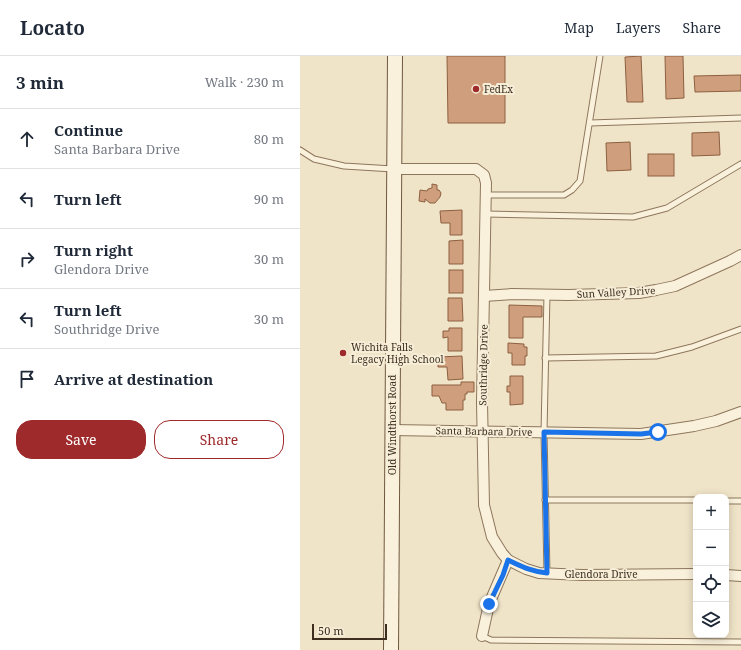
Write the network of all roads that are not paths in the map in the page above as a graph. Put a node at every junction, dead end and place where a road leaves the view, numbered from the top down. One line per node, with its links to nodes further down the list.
1 (395, 56): 7 (street, Old Windthorst Road)
2 (600, 56): 4 (lane)
3 (741, 118): 4 (lane)
4 (590, 123): 8 (lane)
5 (300, 150): 7 (lane)
6 (741, 164): 9 (lane)
7 (394, 169): 8 (street, Southridge Drive); 16 (street, Old Windthorst Road)
8 (486, 195): 9 (street, Southridge Drive)
9 (486, 214): 12 (street, Southridge Drive)
10 (741, 255): 11 (street, Sun Valley Drive)
11 (547, 294): 12 (street, Sun Valley Drive); 14 (lane)
12 (484, 296): 17 (street, Southridge Drive)
13 (741, 328): 14 (lane)
14 (546, 358): 18 (lane)
15 (741, 412): 18 (street, Santa Barbara Drive)
16 (392, 430): 17 (street, Santa Barbara Drive); 30 (street, Old Windthorst Road)
17 (483, 431): 18 (street, Santa Barbara Drive); 23 (street, Southridge Drive)
18 (544, 432): 19 (lane)
19 (545, 500): 20 (lane); 24 (lane)
20 (693, 500)
21 (729, 501): 22 (lane)
22 (741, 501)
23 (508, 560): 24 (street, Glendora Drive); 28 (street)
24 (547, 573): 25 (street, Glendora Drive)
25 (693, 574)
26 (729, 575): 27 (street)
27 (741, 576)
28 (482, 636): 29 (lane)
29 (741, 642)
30 (391, 650)

